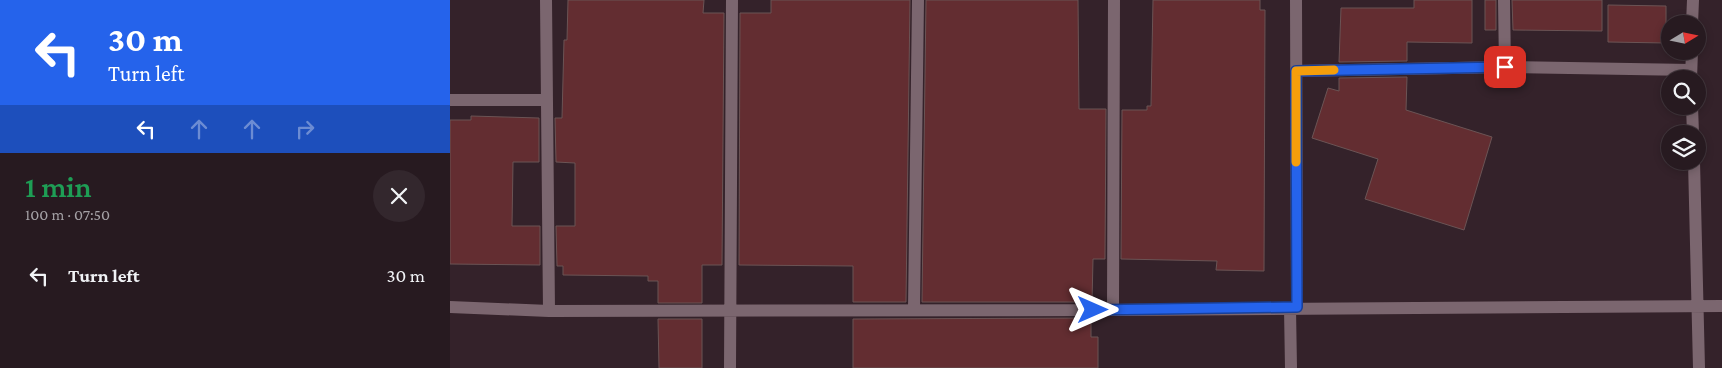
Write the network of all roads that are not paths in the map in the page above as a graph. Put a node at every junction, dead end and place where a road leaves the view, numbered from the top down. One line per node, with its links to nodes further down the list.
1 (546, 0): 13 (street)
2 (732, 0): 20 (street)
3 (918, 0): 19 (street)
4 (1114, 0): 21 (street)
5 (1296, 0): 10 (street)
6 (1504, 0): 9 (street)
7 (1693, 0): 8 (street)
8 (1692, 15)
9 (1505, 67): 10 (street); 11 (street)
10 (1296, 71): 18 (street)
11 (1661, 73)
12 (450, 100): 13 (street)
13 (547, 100): 22 (street)
14 (1694, 170): 15 (street)
15 (1699, 306): 16 (street); 18 (street); 25 (street)
16 (1722, 306)
17 (450, 307): 22 (street)
18 (1294, 308): 21 (street); 24 (street)
19 (914, 309): 20 (street); 21 (street)
20 (730, 310): 22 (street); 23 (street)
21 (1113, 310)
22 (549, 311)
23 (730, 368)
24 (1291, 368)
25 (1699, 368)

